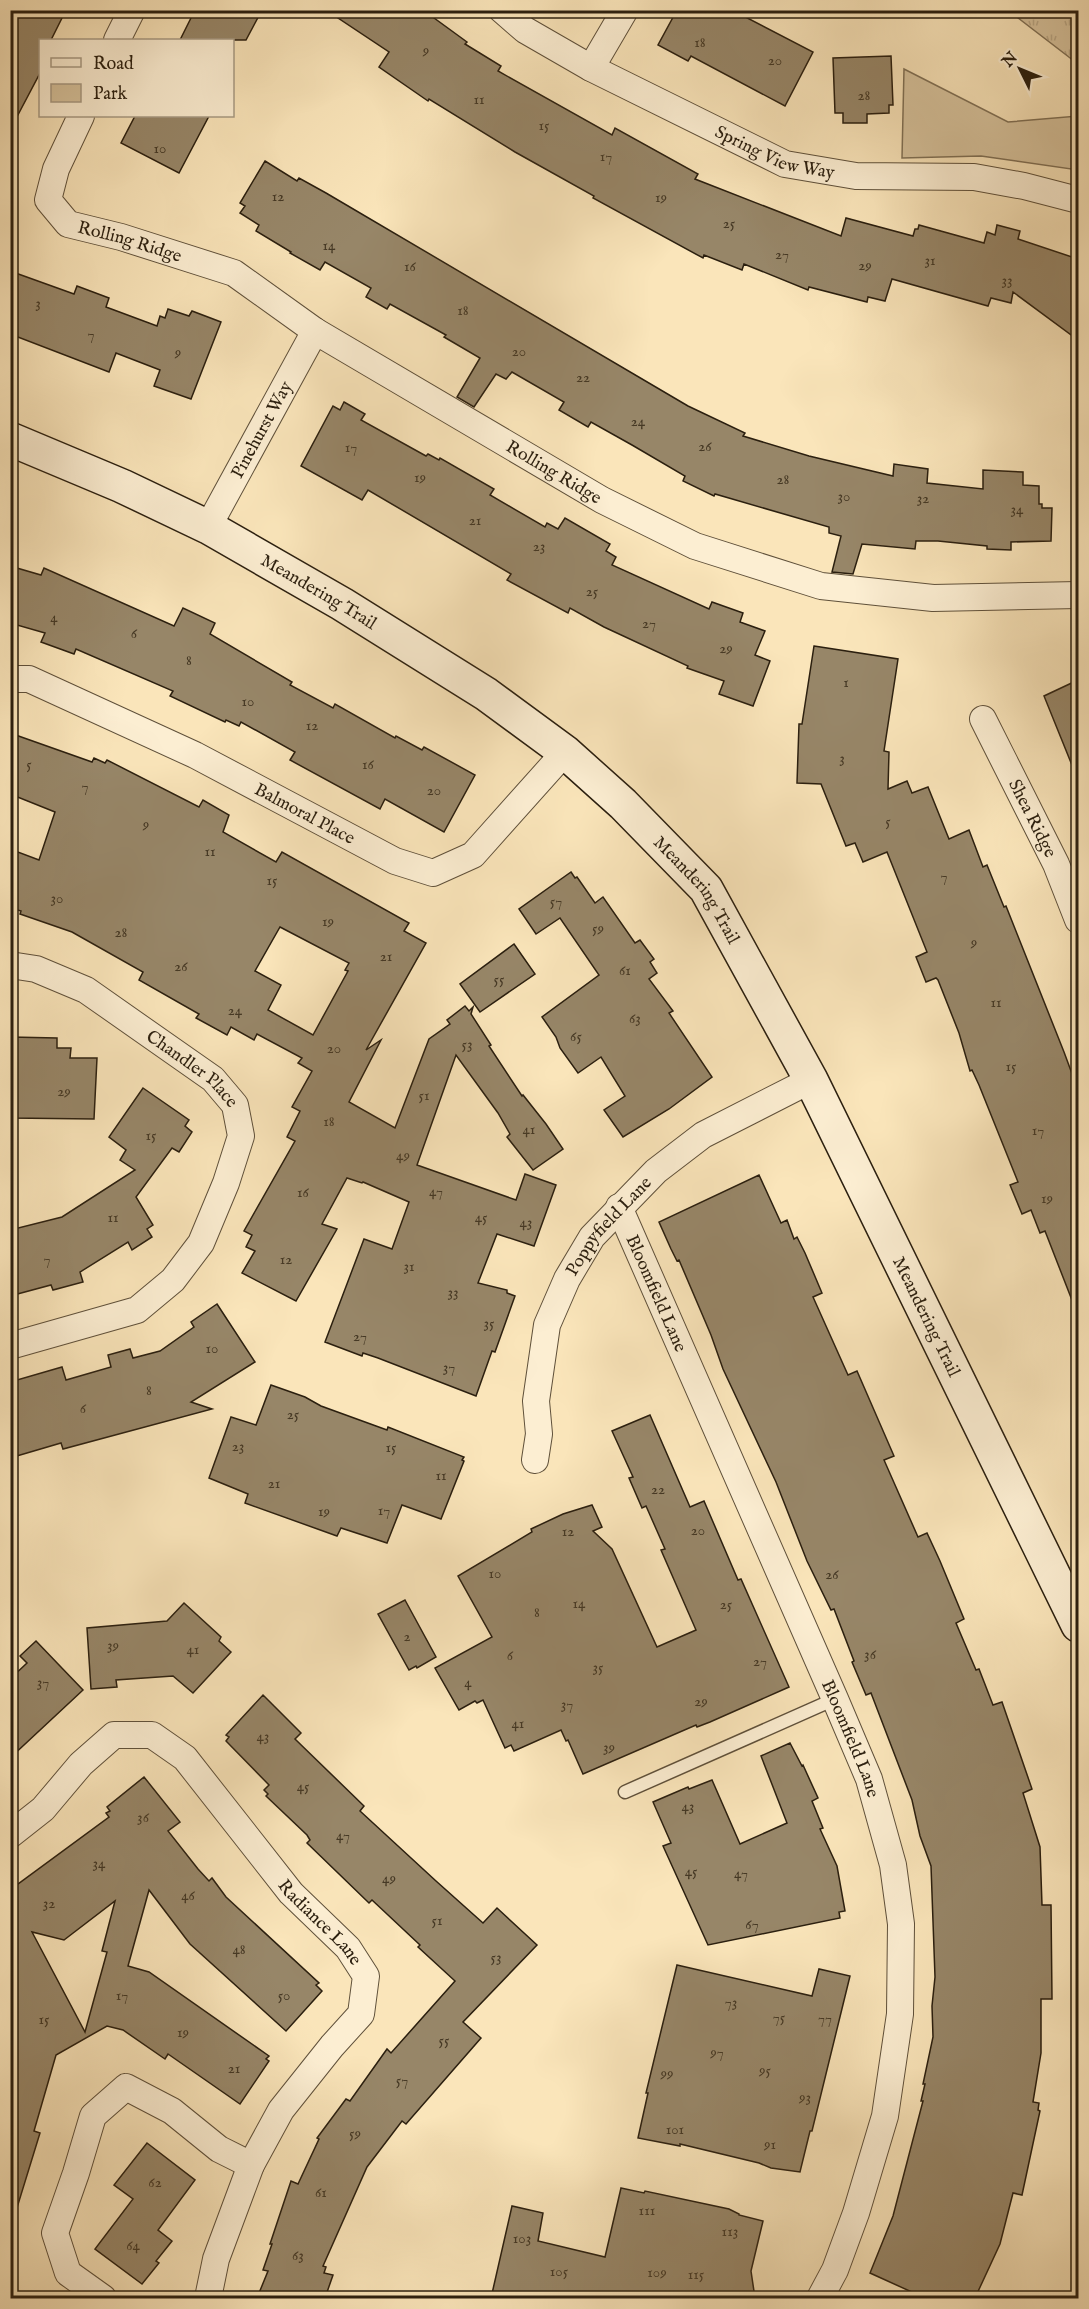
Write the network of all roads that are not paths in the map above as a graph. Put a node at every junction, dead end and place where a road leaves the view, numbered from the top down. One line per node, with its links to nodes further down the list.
1 (132, 10): 4 (street)
2 (502, 10): 5 (street, Spring View Way)
3 (625, 10): 5 (street)
4 (118, 39)
5 (591, 68): 7 (street, Spring View Way)
6 (81, 117): 8 (street, Rolling Ridge)
7 (1078, 200)
8 (315, 331): 10 (street, Pinehurst Way); 11 (street, Rolling Ridge)
9 (10, 439): 10 (street, Meandering Trail)
10 (208, 527): 14 (street, Meandering Trail)
11 (1078, 595)
12 (10, 679): 14 (street, Balmoral Place)
13 (983, 719): 15 (street, Shea Ridge)
14 (565, 752): 17 (street, Meandering Trail)
15 (1078, 920)
16 (10, 965): 19 (street, Chandler Place)
17 (811, 1080): 18 (street, Poppyfield Lane); 21 (street, Meandering Trail)
18 (619, 1208): 20 (street, Poppyfield Lane); 22 (street, Bloomfield Lane)
19 (10, 1346)
20 (535, 1460)
21 (1078, 1625)
22 (835, 1699): 23 (lane); 28 (street, Bloomfield Lane)
23 (625, 1792)
24 (10, 1835): 25 (street, Radiance Lane)
25 (251, 2165): 26 (street); 27 (street, Radiance Lane)
26 (103, 2298)
27 (208, 2298)
28 (820, 2298)

